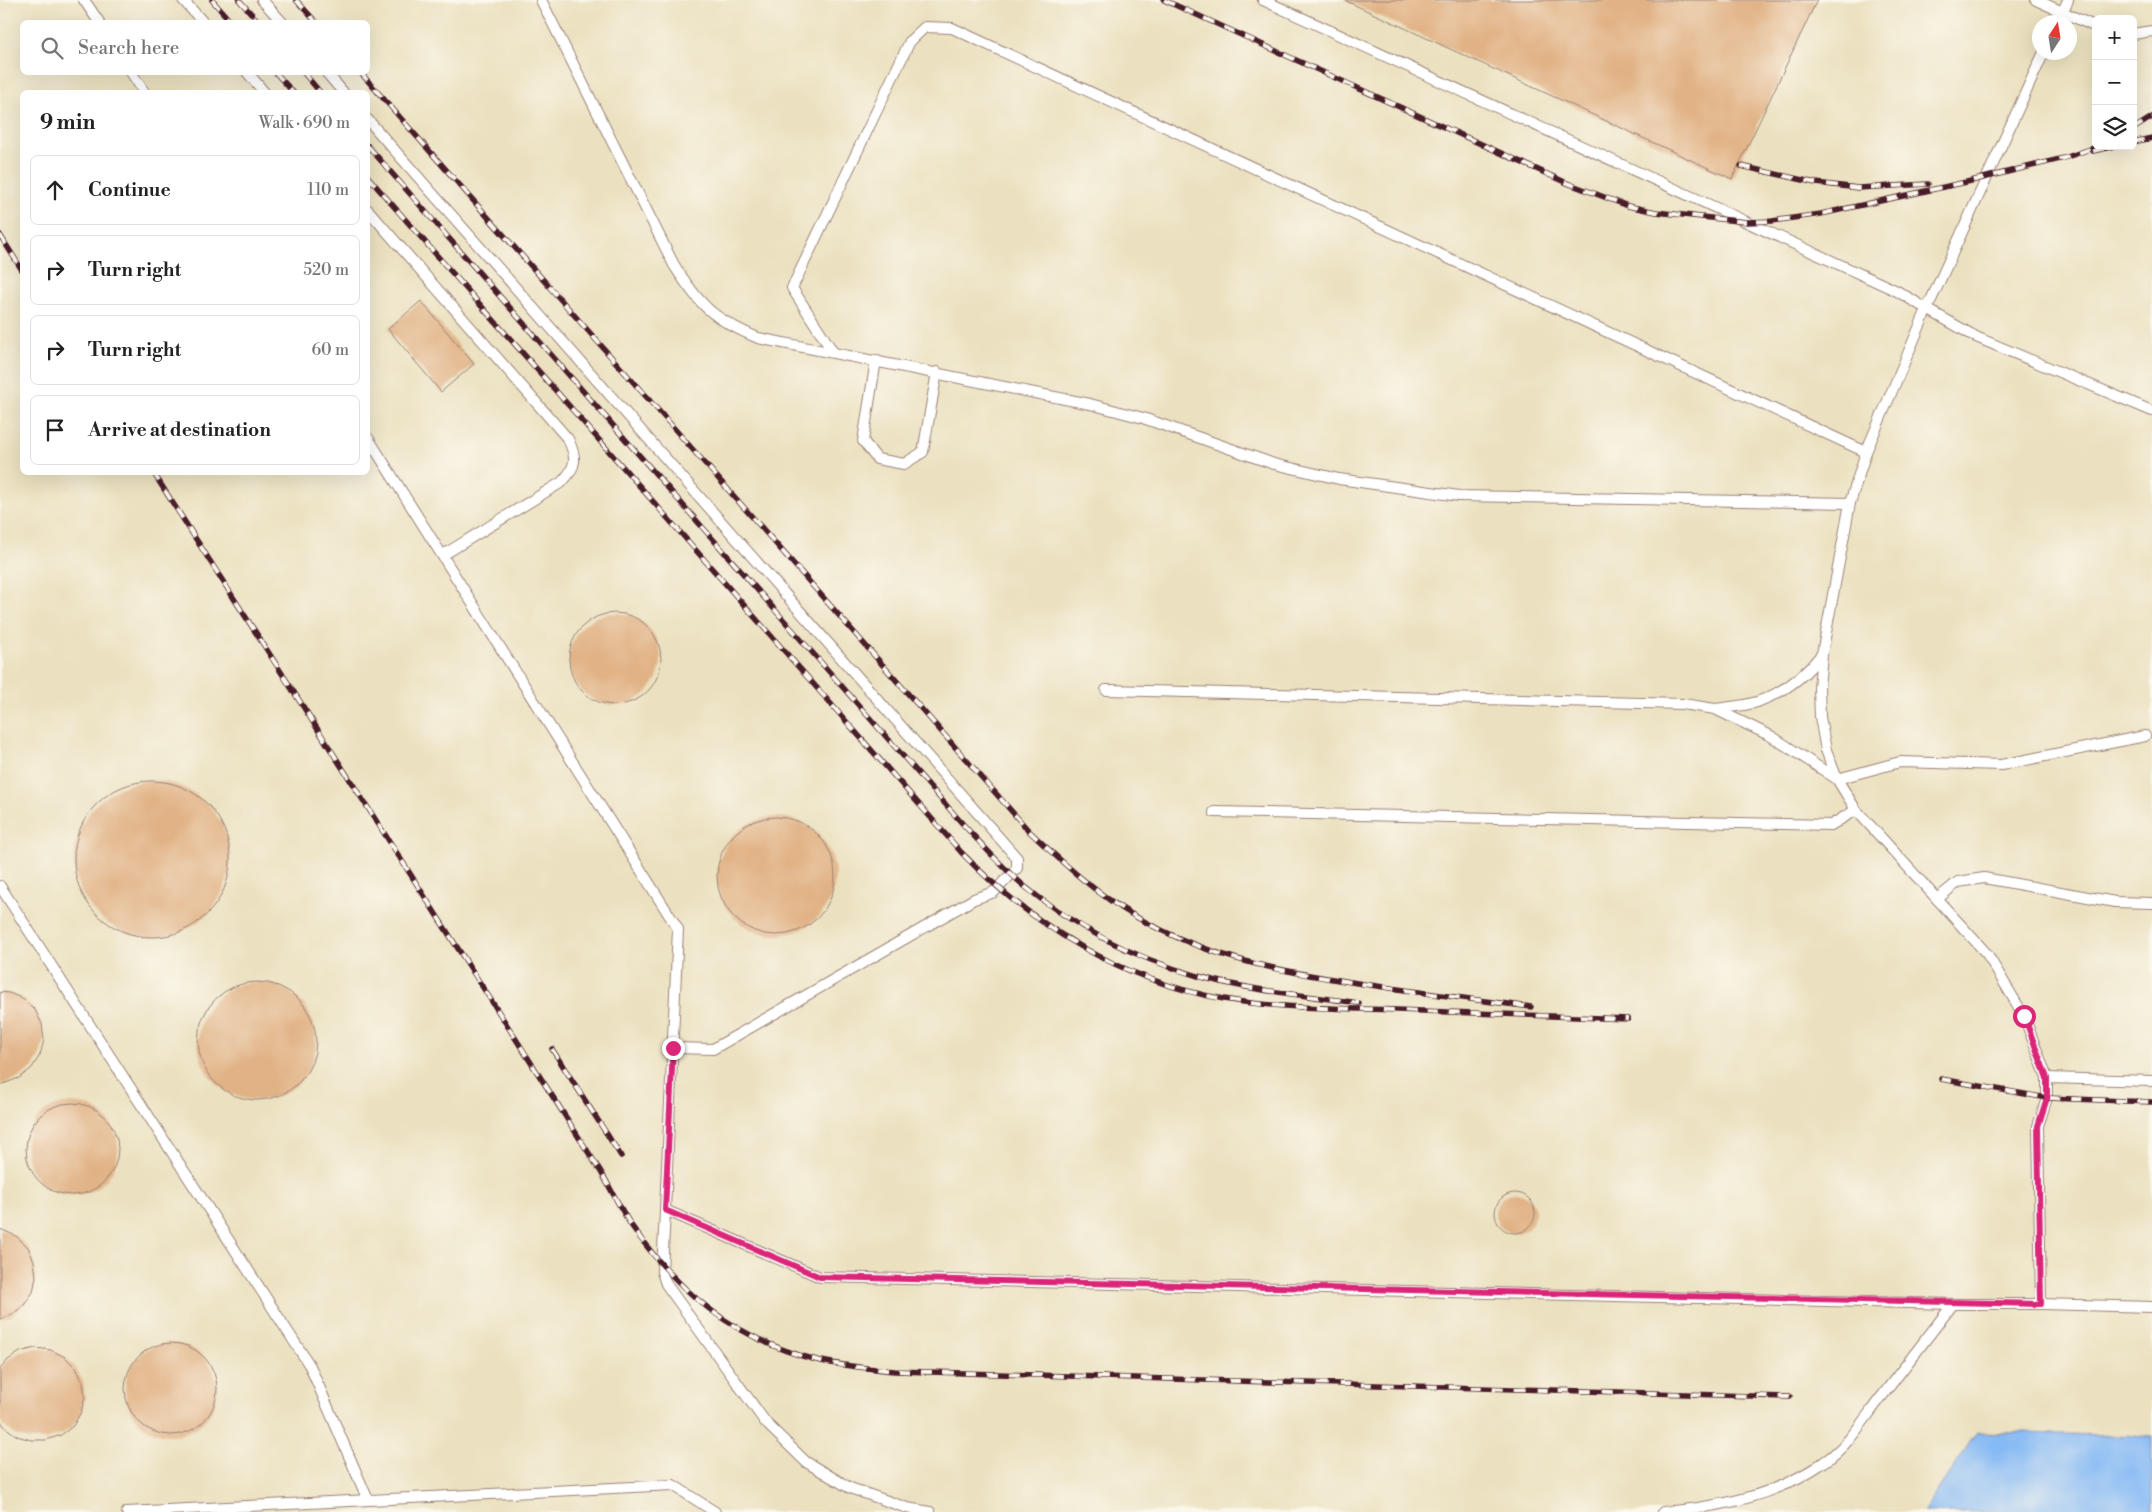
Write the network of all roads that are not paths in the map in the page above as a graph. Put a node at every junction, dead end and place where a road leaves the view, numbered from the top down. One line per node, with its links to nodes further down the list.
1 (84, 0): 10 (lane)
2 (183, 0): 11 (lane)
3 (262, 0): 12 (lane)
4 (541, 0): 27 (lane)
5 (1263, 0): 26 (lane)
6 (2036, 0): 8 (lane)
7 (2068, 0): 9 (lane)
8 (2056, 15)
9 (2061, 15)
10 (98, 20)
11 (201, 20)
12 (280, 20)
13 (2077, 22): 14 (lane)
14 (2092, 26)
15 (2152, 31): 16 (lane)
16 (2137, 33)
17 (2040, 60): 26 (lane)
18 (133, 75): 21 (lane)
19 (250, 75): 22 (lane)
20 (329, 75): 23 (lane)
21 (143, 90)
22 (262, 90)
23 (342, 90)
24 (370, 122): 45 (lane)
25 (370, 212): 34 (lane)
26 (1927, 309): 30 (lane); 32 (lane)
27 (832, 352): 28 (lane); 32 (lane)
28 (876, 360): 29 (lane); 29 (lane)
29 (937, 372): 33 (lane)
30 (2152, 411)
31 (370, 441): 34 (lane)
32 (1866, 452): 33 (lane)
33 (1850, 503): 35 (lane)
34 (443, 555): 45 (lane)
35 (1822, 654): 37 (lane); 39 (lane)
36 (1106, 690): 37 (lane)
37 (1715, 709): 39 (lane)
38 (2145, 736): 39 (lane)
39 (1837, 779): 40 (lane)
40 (1856, 810): 41 (lane); 43 (lane)
41 (1214, 812)
42 (0, 886): 52 (lane)
43 (1937, 898): 44 (lane); 46 (lane)
44 (2152, 903)
45 (673, 1048): 48 (lane)
46 (2047, 1078): 47 (lane); 50 (lane)
47 (2152, 1081)
48 (665, 1210): 49 (lane); 55 (lane)
49 (1953, 1304): 50 (lane); 56 (lane)
50 (2041, 1304): 51 (lane)
51 (2152, 1307)
52 (368, 1500): 53 (lane); 54 (lane)
53 (127, 1512)
54 (715, 1512)
55 (930, 1512)
56 (1663, 1512)

